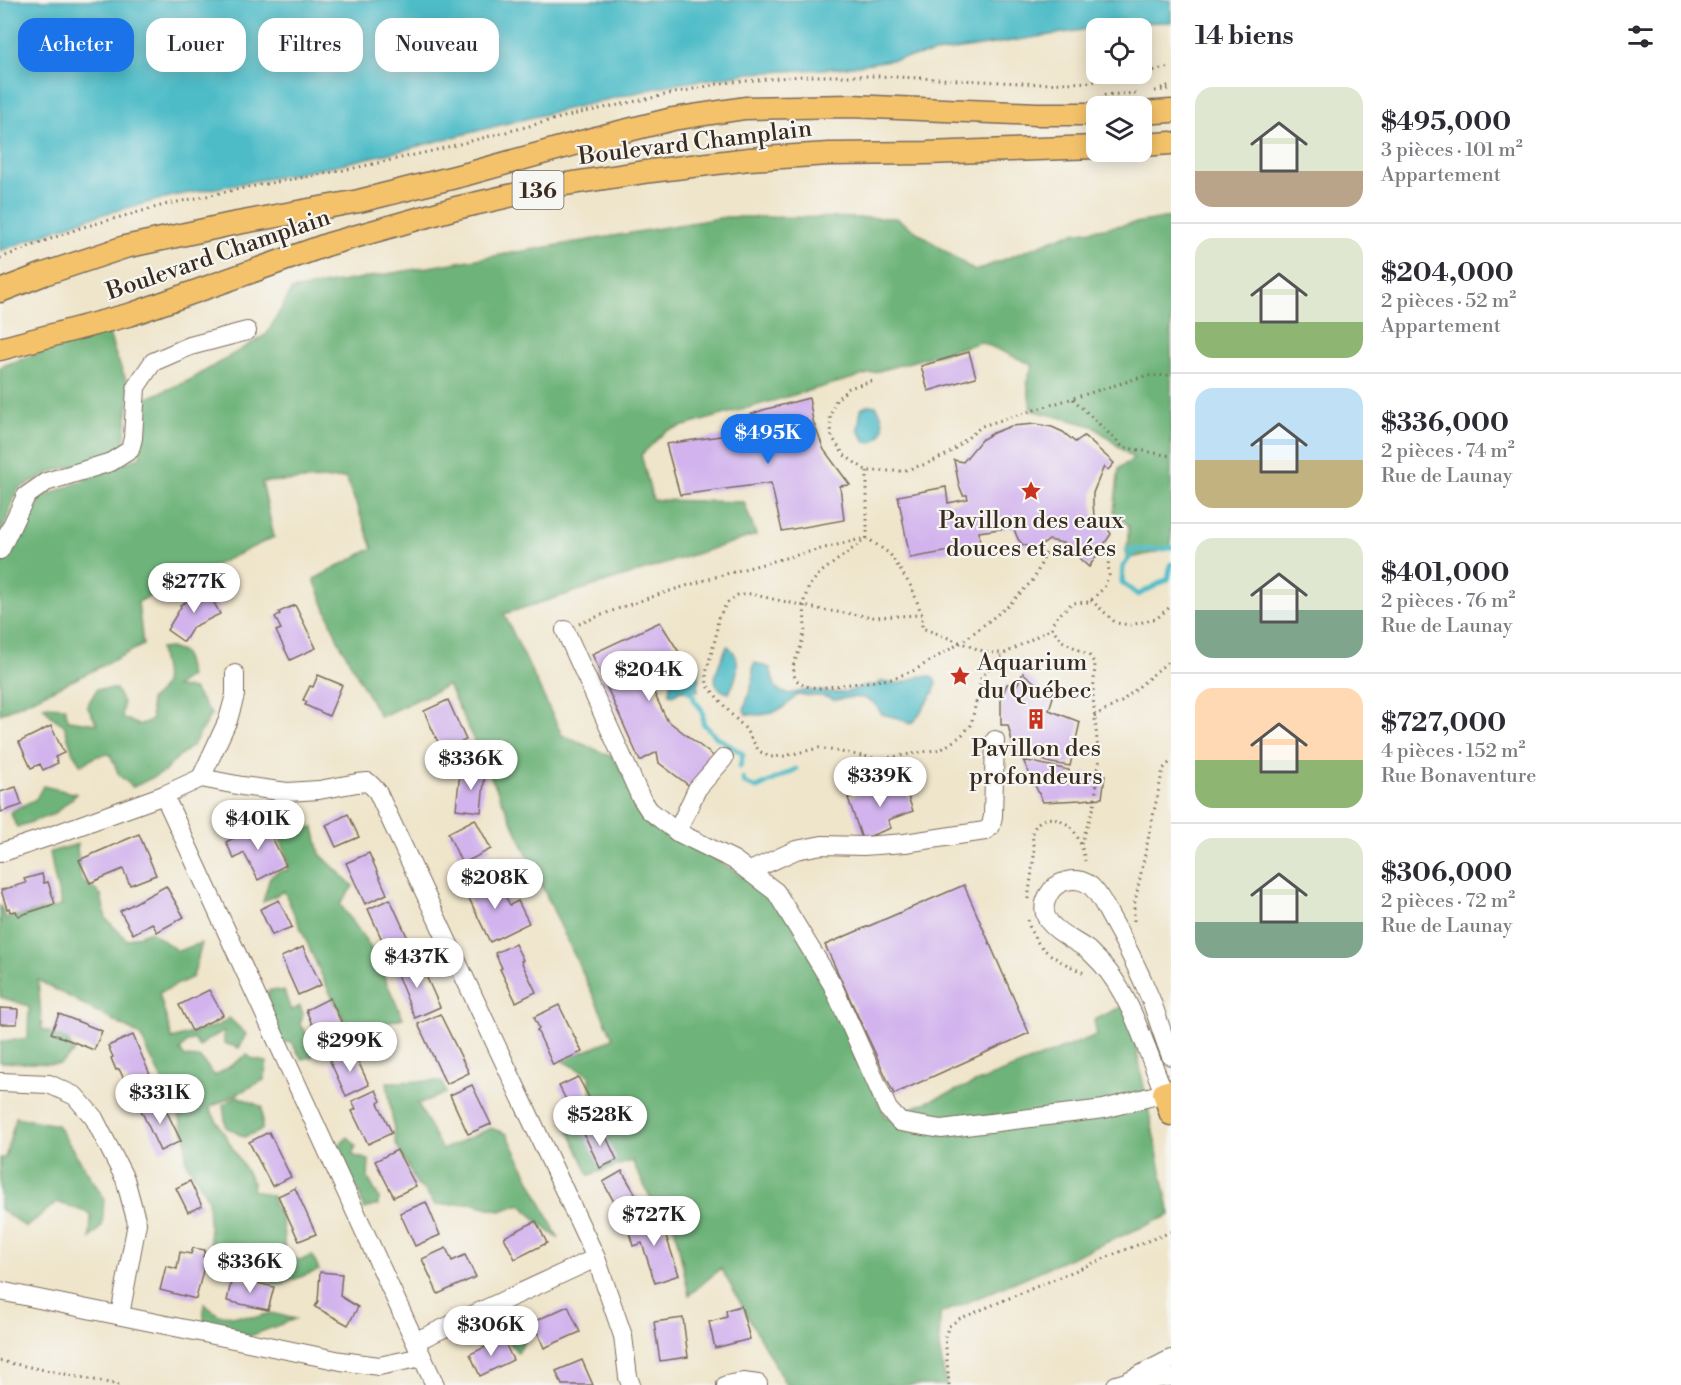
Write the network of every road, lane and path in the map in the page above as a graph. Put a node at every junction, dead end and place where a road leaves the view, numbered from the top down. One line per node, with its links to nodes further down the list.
1 (1171, 67): 2 (path)
2 (1152, 71)
3 (1171, 87): 3 (path)
4 (1171, 111): 5 (main road)
5 (1152, 112)
6 (1086, 114): 10 (main road, Boulevard Champlain / 136)
7 (1171, 143): 8 (main road)
8 (1152, 144)
9 (1086, 147): 12 (main road, Boulevard Champlain / 136)
10 (0, 291)
11 (247, 331): 19 (street)
12 (0, 349)
13 (1171, 375): 15 (path)
14 (872, 381): 17 (path)
15 (1072, 398): 16 (path); 17 (path)
16 (1171, 456)
17 (867, 471): 18 (path)
18 (867, 538): 23 (path); 25 (path); 27 (path)
19 (0, 550)
20 (1046, 553): 28 (path)
21 (1108, 558): 22 (path)
22 (1091, 600): 24 (path); 26 (path)
23 (804, 605): 25 (path); 28 (path); 29 (path)
24 (1171, 606)
25 (922, 615): 28 (path)
26 (1052, 628): 29 (path); 32 (path)
27 (565, 630): 37 (street)
28 (962, 642): 29 (path)
29 (1006, 652)
30 (1171, 659): 32 (path)
31 (235, 674): 35 (street)
32 (1094, 716): 38 (path)
33 (996, 740): 40 (street)
34 (724, 758): 37 (street)
35 (201, 778): 36 (street); 45 (street)
36 (164, 795): 39 (street); 48 (street)
37 (677, 832): 40 (street)
38 (1081, 844)
39 (0, 853)
40 (750, 871): 43 (street)
41 (1171, 1056): 43 (street)
42 (0, 1082): 47 (street)
43 (1169, 1099)
44 (1171, 1232): 58 (path)
45 (596, 1258): 48 (street); 56 (street)
46 (0, 1291): 47 (street)
47 (120, 1316): 48 (street)
48 (419, 1349): 55 (street)
49 (1171, 1359): 52 (street)
50 (0, 1361): 54 (path)
51 (1171, 1377): 52 (street)
52 (1121, 1383)
53 (758, 1384): 57 (street)
54 (119, 1385)
55 (435, 1385)
56 (631, 1385)
57 (726, 1385)
58 (949, 1385)

